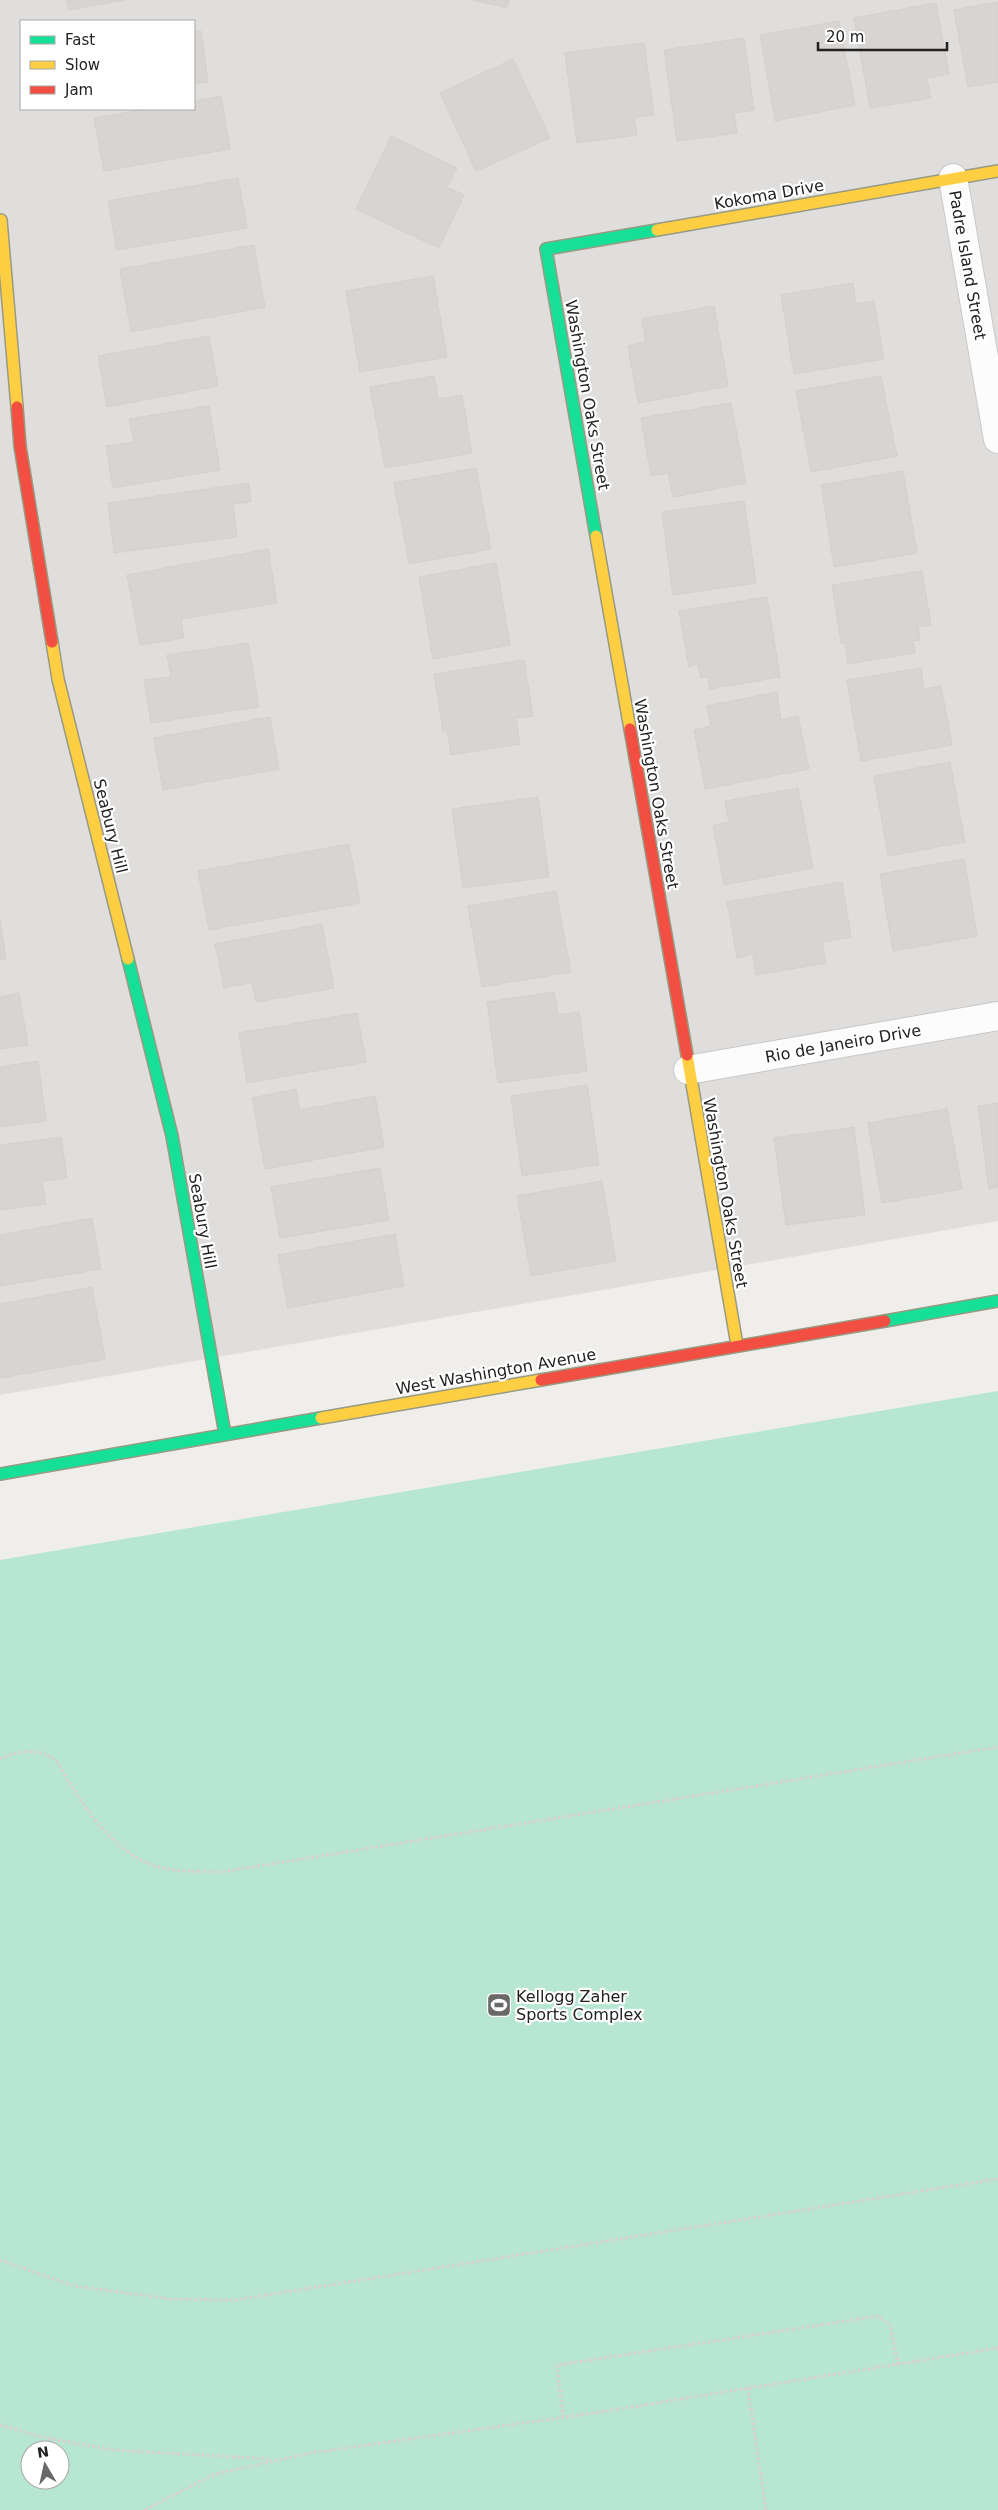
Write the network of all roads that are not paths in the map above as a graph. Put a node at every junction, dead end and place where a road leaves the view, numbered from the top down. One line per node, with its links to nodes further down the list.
1 (998, 171): 2 (street, Kokoma Drive)
2 (953, 178): 4 (street, Kokoma Drive); 5 (street, Padre Island Street)
3 (1, 220): 10 (street, Seabury Hill)
4 (546, 249): 7 (street, Washington Oaks Street)
5 (998, 439)
6 (998, 1016): 7 (street, Rio de Janeiro Drive)
7 (688, 1070): 9 (street, Washington Oaks Street)
8 (998, 1301): 9 (street, West Washington Avenue)
9 (737, 1346): 10 (street, West Washington Avenue)
10 (225, 1434): 11 (street, West Washington Avenue)
11 (0, 1474)

